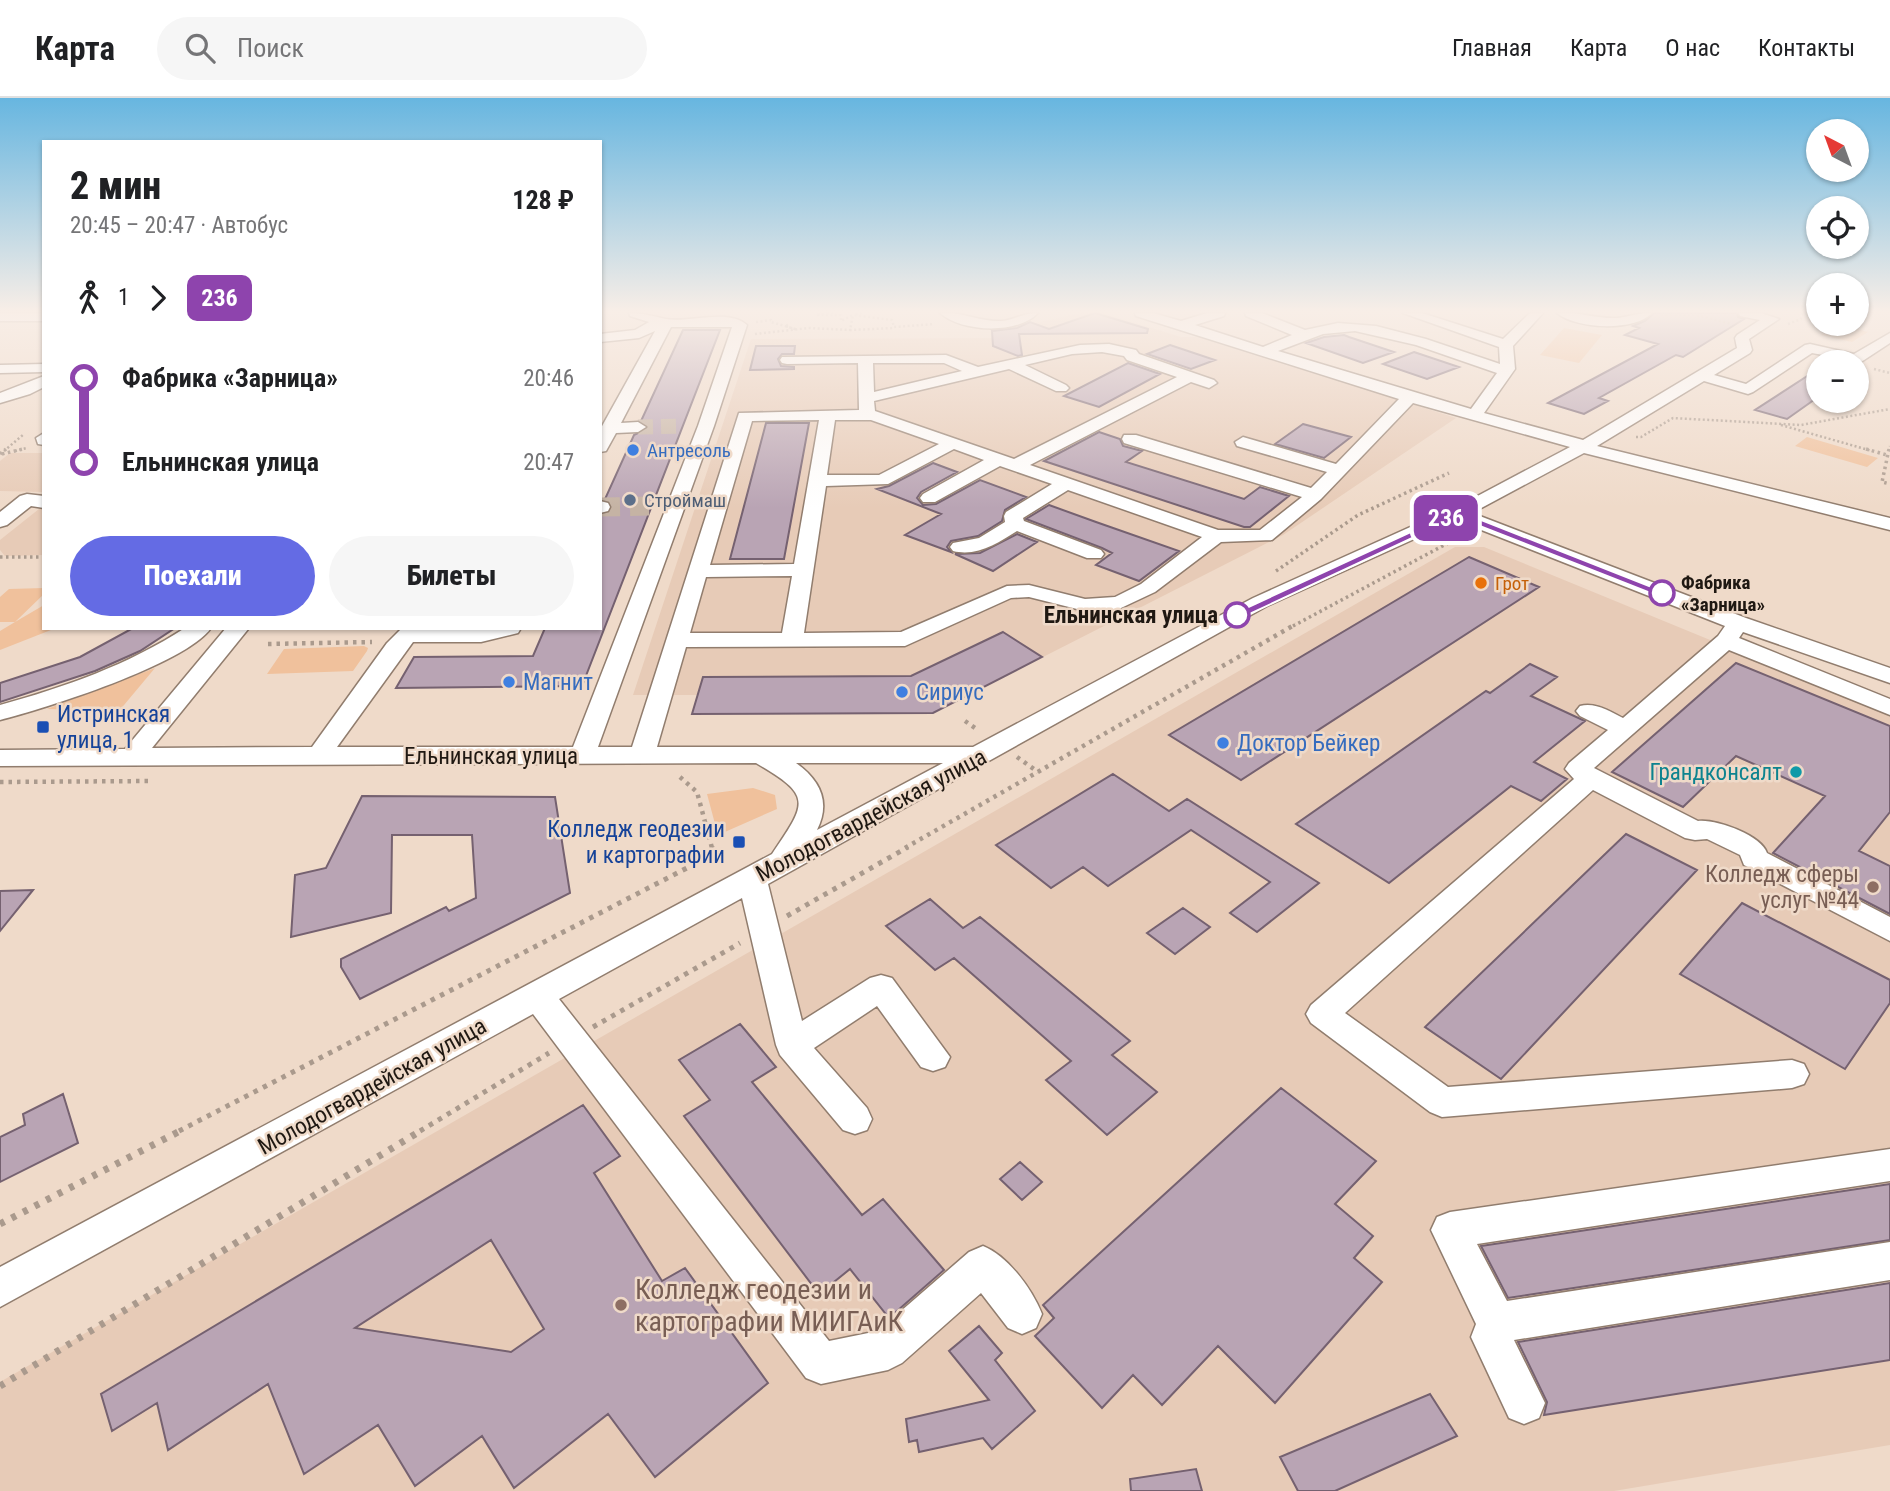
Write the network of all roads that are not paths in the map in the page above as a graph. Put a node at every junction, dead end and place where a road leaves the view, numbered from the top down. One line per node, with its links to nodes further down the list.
1 (634, 378): 19 (street)
2 (722, 378): 24 (lane)
3 (866, 378): 20 (street)
4 (957, 378): 20 (street)
5 (1040, 378): 15 (street)
6 (1187, 378): 32 (street)
7 (1192, 378): 14 (street)
8 (1350, 378): 16 (street)
9 (1501, 378): 21 (lane)
10 (1698, 378): 31 (street, Молодогвардейская улица)
11 (1708, 378): 12 (lane)
12 (1765, 378)
13 (42, 383): 17 (street)
14 (1209, 383)
15 (1061, 388)
16 (1410, 397): 21 (street); 33 (street)
17 (0, 398)
18 (602, 404): 19 (lane)
19 (621, 404): 26 (street)
20 (867, 406): 22 (street); 29 (street)
21 (1475, 414): 31 (street)
22 (828, 415): 34 (street); 49 (street)
23 (682, 426): 24 (street)
24 (706, 426): 39 (lane)
25 (638, 427): 26 (lane)
26 (609, 428): 30 (street)
27 (1130, 439): 36 (street)
28 (1243, 442): 33 (street)
29 (953, 443): 32 (street); 34 (street)
30 (602, 444)
31 (1581, 446): 41 (street, Молодогвардейская улица); 44 (street)
32 (1007, 462): 35 (street); 37 (street)
33 (1339, 470): 36 (street)
34 (818, 481): 48 (street)
35 (1066, 483): 43 (street); 45 (street)
36 (1315, 495): 45 (street)
37 (929, 498)
38 (42, 502): 42 (lane)
39 (676, 505): 40 (street); 64 (lane)
40 (652, 506)
41 (1457, 514): 53 (street); 63 (street, Молодогвардейская улица)
42 (0, 521)
43 (1015, 524): 46 (street); 47 (street)
44 (1890, 524)
45 (1216, 536): 55 (street)
46 (960, 547)
47 (1094, 554)
48 (803, 570): 49 (street); 55 (street)
49 (698, 571): 56 (street)
50 (197, 630): 60 (street)
51 (236, 630): 67 (street)
52 (502, 630): 54 (street)
53 (1732, 632): 57 (street); 58 (street); 61 (street)
54 (407, 635): 62 (street)
55 (792, 639): 56 (street)
56 (677, 640): 65 (street)
57 (1890, 676)
58 (1890, 708)
59 (1588, 711): 61 (street)
60 (0, 713)
61 (1625, 728): 69 (street)
62 (319, 755): 64 (street, Ельнинская улица); 67 (street, Ельнинская улица)
63 (982, 755): 66 (street, Ельнинская улица); 70 (street, Молодогвардейская улица)
64 (582, 756): 65 (street, Ельнинская улица)
65 (642, 756): 66 (street, Ельнинская улица)
66 (760, 756): 70 (street)
67 (132, 757): 68 (street, Ельнинская улица)
68 (0, 758)
69 (1591, 778): 71 (street); 75 (street)
70 (765, 871): 72 (street, Молодогвардейская улица); 73 (lane)
71 (1890, 930)
72 (538, 996): 79 (street, Молодогвардейская улица); 80 (street)
73 (792, 1045): 74 (street); 76 (lane)
74 (933, 1057)
75 (1792, 1074)
76 (855, 1119)
77 (1890, 1165): 81 (street)
78 (1890, 1261): 81 (street)
79 (0, 1288)
80 (1022, 1314)
81 (1497, 1323): 82 (street)
82 (1524, 1403)

